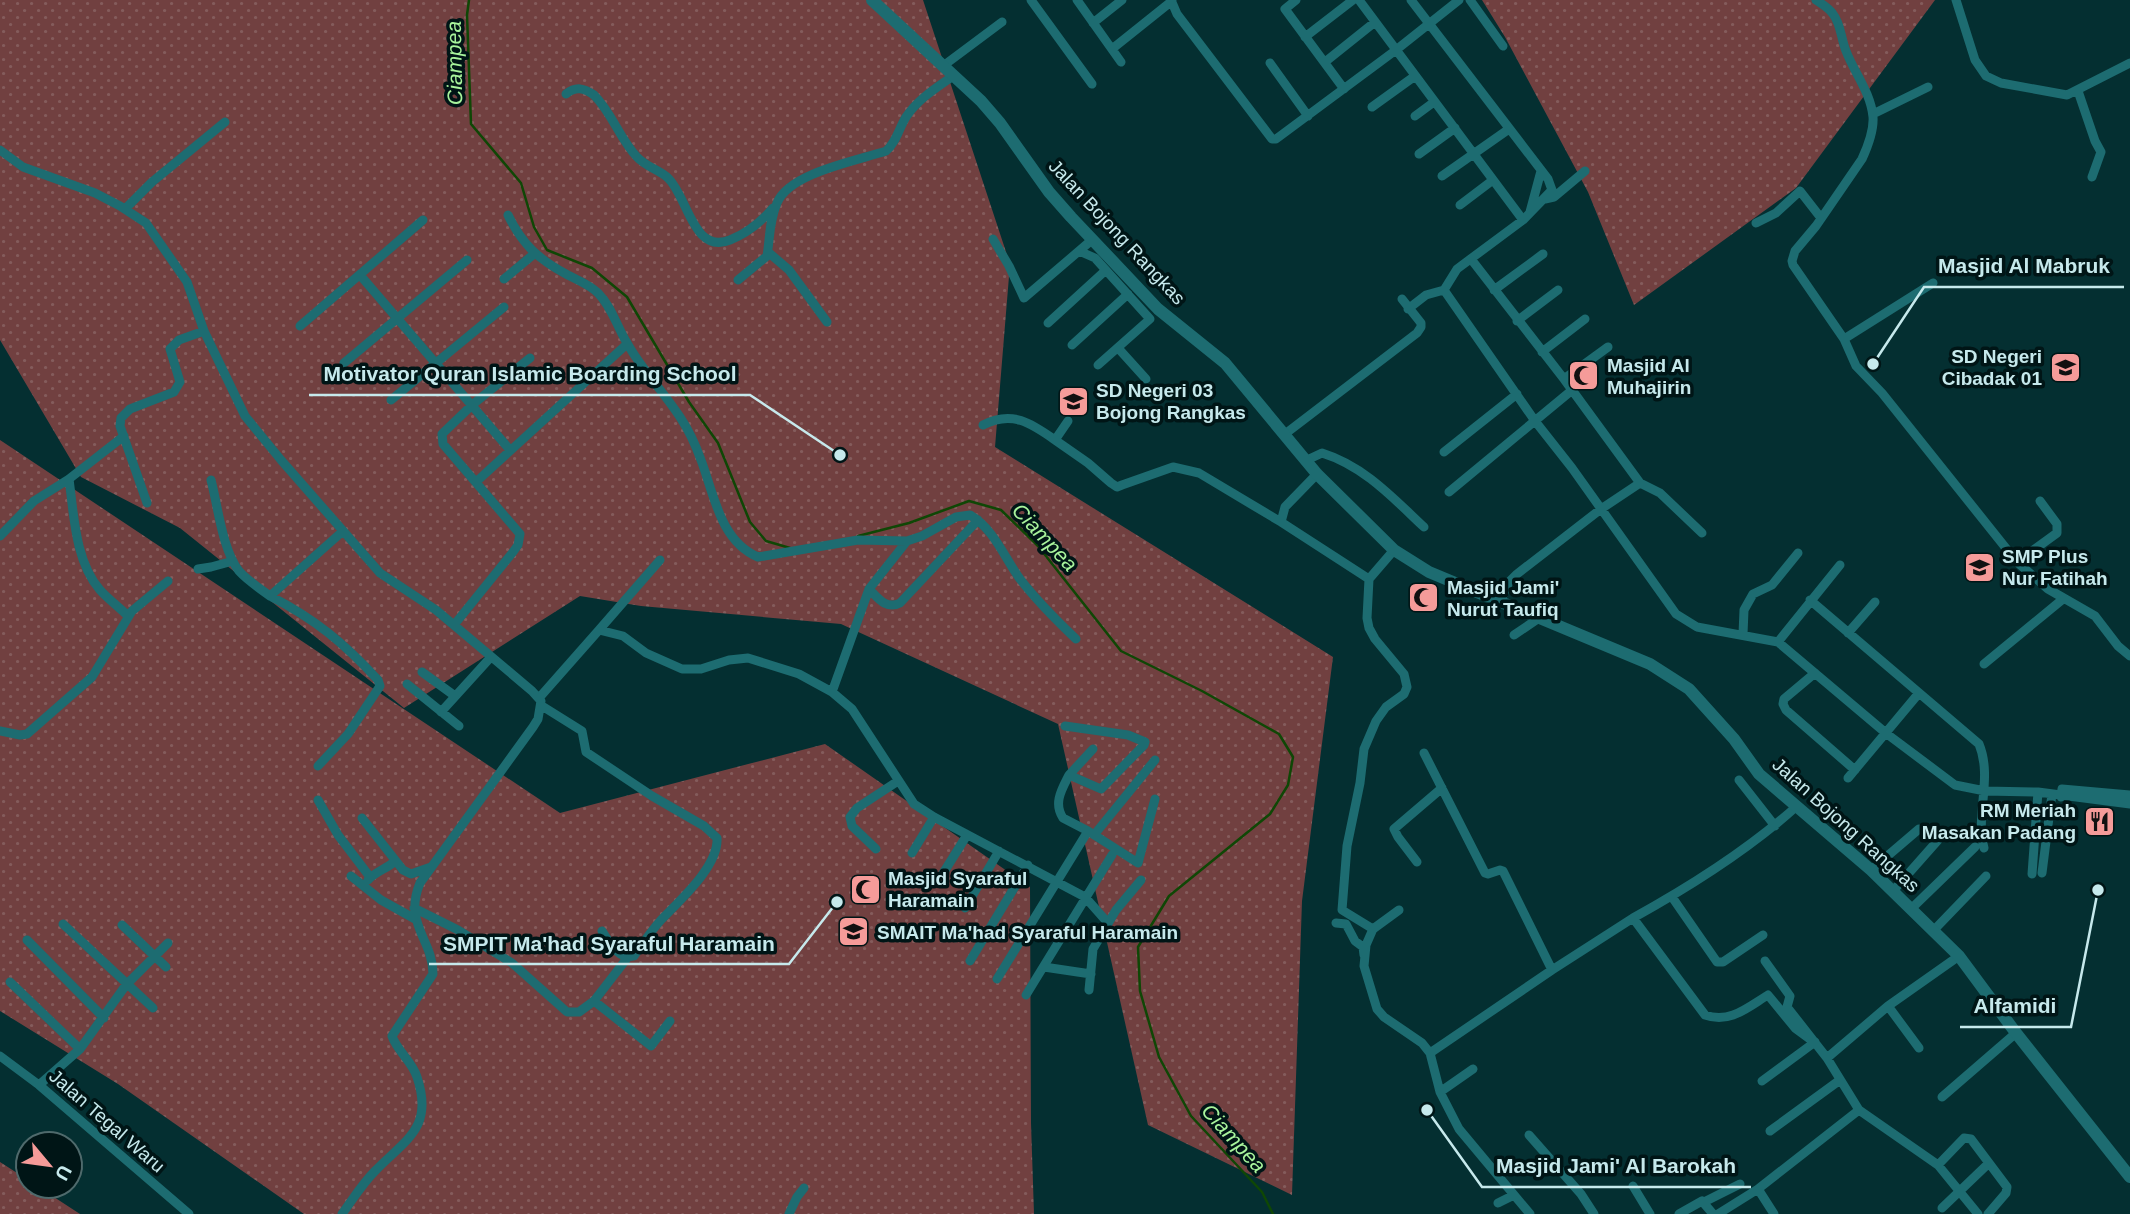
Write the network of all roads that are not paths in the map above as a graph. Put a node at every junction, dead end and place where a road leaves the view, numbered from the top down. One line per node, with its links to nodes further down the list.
1 (872, 0): 26 (main road, Jalan Bojong Rangkas)
2 (1031, 0): 29 (street)
3 (1077, 0): 16 (street)
4 (1122, 0): 16 (street)
5 (1296, 0): 18 (street)
6 (1353, 0): 18 (street)
7 (1359, 0): 15 (street)
8 (1411, 0): 17 (street)
9 (1459, 0): 17 (street)
10 (1470, 0): 19 (street)
11 (1818, 0): 36 (street)
12 (1956, 0): 32 (street)
13 (1172, 1): 20 (street); 37 (street)
14 (1002, 22): 26 (street)
15 (1375, 22): 21 (street); 23 (street)
16 (1093, 23): 20 (street)
17 (1429, 23): 21 (street); 41 (street)
18 (1305, 37): 23 (street)
19 (1503, 46)
20 (1112, 49): 22 (street)
21 (1396, 50): 28 (street); 31 (street)
22 (1121, 62)
23 (1325, 62): 31 (street)
24 (1270, 63): 37 (street)
25 (2130, 63): 32 (street)
26 (943, 66): 27 (main road, Jalan Bojong Rangkas)
27 (953, 76): 51 (street); 60 (main road, Jalan Bojong Rangkas)
28 (1415, 76): 34 (street); 35 (street)
29 (1093, 84)
30 (1928, 87): 36 (street)
31 (1344, 89): 37 (street)
32 (2078, 91): 48 (street)
33 (566, 94): 51 (street)
34 (1434, 102): 38 (street); 40 (street)
35 (1372, 107)
36 (1873, 114): 56 (street)
37 (1308, 116)
38 (1415, 116)
39 (225, 122): 53 (street)
40 (1455, 128): 43 (street); 44 (street)
41 (1508, 129): 44 (street); 45 (street)
42 (0, 150): 53 (street)
43 (1419, 154)
44 (1474, 154): 47 (street); 49 (street)
45 (1541, 171): 50 (street); 55 (street)
46 (1585, 171): 50 (street)
47 (1442, 176)
48 (2092, 177)
49 (1493, 180): 52 (street); 55 (street)
50 (1544, 200): 55 (street)
51 (776, 204): 62 (street)
52 (1461, 205)
53 (125, 209): 85 (street)
54 (508, 215): 63 (street)
55 (1526, 217): 65 (street)
56 (1821, 218): 58 (street); 86 (street)
57 (423, 220): 68 (street)
58 (1756, 223)
59 (993, 239): 61 (street)
60 (1093, 239): 61 (street); 105 (main road, Jalan Bojong Rangkas)
61 (1079, 251): 67 (street)
62 (768, 252): 70 (street); 82 (street)
63 (534, 254): 69 (street); 87 (street)
64 (1544, 254): 73 (street)
65 (1471, 259): 72 (street); 73 (street)
66 (467, 260): 79 (street)
67 (1106, 270): 75 (street); 83 (street)
68 (360, 275): 79 (street); 84 (street)
69 (504, 279)
70 (738, 279)
71 (1933, 282): 86 (street)
72 (1444, 290): 78 (street); 99 (street)
73 (1494, 290): 81 (street)
74 (1558, 290): 81 (street)
75 (1128, 294): 88 (street); 90 (street)
76 (1402, 299): 78 (street)
77 (504, 307): 94 (street)
78 (1408, 309): 105 (street)
79 (396, 318): 93 (street); 94 (street)
80 (1585, 319): 91 (street)
81 (1517, 321): 91 (street)
82 (827, 322)
83 (1048, 323)
84 (300, 326)
85 (204, 331): 106 (street); 123 (street)
86 (1844, 339): 131 (street)
87 (626, 344): 108 (street); 126 (street)
88 (1072, 345)
89 (1608, 347): 97 (street)
90 (1118, 348): 95 (street); 96 (street)
91 (1542, 352): 97 (street)
92 (530, 358): 101 (street)
93 (344, 363)
94 (435, 364): 100 (street); 101 (street)
95 (1098, 365)
96 (1146, 379)
97 (1564, 379): 98 (street)
98 (1571, 391): 103 (street); 115 (street)
99 (1517, 394): 103 (street); 109 (street)
100 (391, 400)
101 (472, 405): 108 (street); 114 (street)
102 (1068, 421): 107 (street)
103 (1535, 421): 116 (street); 119 (street)
104 (983, 425): 107 (street)
105 (1285, 434): 110 (main road, Jalan Bojong Rangkas)
106 (124, 436): 112 (street); 118 (street)
107 (1055, 440): 121 (street)
108 (510, 450): 114 (street)
109 (1444, 452)
110 (1307, 460): 111 (main road, Jalan Bojong Rangkas); 122 (street)
111 (1317, 474): 121 (street); 127 (main road, Jalan Bojong Rangkas)
112 (69, 479): 125 (street); 142 (street)
113 (211, 480): 130 (street)
114 (476, 482): 144 (street)
115 (1640, 483): 119 (street); 124 (street)
116 (1449, 492)
117 (2040, 500): 131 (street)
118 (147, 503)
119 (1601, 509): 140 (street); 147 (street)
120 (978, 520): 126 (street); 136 (street); 149 (street)
121 (1281, 522): 134 (street)
122 (1424, 527)
123 (343, 531): 137 (street); 144 (street)
124 (1702, 533)
125 (0, 536)
126 (907, 541): 136 (street)
127 (1394, 550): 134 (street); 140 (main road, Jalan Bojong Rangkas)
128 (1798, 553): 147 (street)
129 (660, 560): 145 (street)
130 (233, 561): 133 (street); 137 (street)
131 (2017, 562): 138 (street)
132 (1840, 565): 139 (street)
133 (198, 569)
134 (1368, 579): 220 (street)
135 (168, 581): 142 (street)
136 (869, 589): 157 (street)
137 (270, 596): 169 (street)
138 (2063, 599): 151 (street); 153 (street)
139 (1810, 600): 146 (street); 150 (street)
140 (1500, 602): 143 (main road, Jalan Bojong Rangkas)
141 (1875, 602): 146 (street)
142 (128, 616): 164 (street)
143 (1539, 618): 148 (street); 183 (main road, Jalan Bojong Rangkas)
144 (454, 625): 152 (street)
145 (599, 631): 157 (street); 160 (street)
146 (1848, 633): 158 (street)
147 (1743, 634): 150 (street)
148 (1514, 635)
149 (1076, 639)
150 (1778, 642): 155 (street)
151 (2130, 656)
152 (490, 658): 159 (street); 160 (street)
153 (1984, 664)
154 (422, 672): 159 (street)
155 (1815, 673): 165 (street); 170 (street)
156 (407, 684): 161 (street)
157 (832, 692): 174 (street)
158 (1919, 693): 165 (street); 176 (street)
159 (455, 696): 161 (street)
160 (541, 702): 198 (street); 229 (street)
161 (441, 712): 162 (street)
162 (459, 726)
163 (1065, 726): 171 (street)
164 (0, 731)
165 (1887, 734): 170 (street); 176 (street)
166 (1093, 749): 171 (street)
167 (1424, 753): 175 (street)
168 (1155, 760): 188 (street)
169 (318, 766)
170 (1855, 770): 172 (street)
171 (1069, 775): 188 (street)
172 (1848, 778)
173 (1739, 780): 186 (street)
174 (898, 781): 184 (street); 191 (street)
175 (1442, 788): 196 (street); 234 (street)
176 (1985, 791): 177 (street); 212 (street)
177 (2038, 792): 179 (street); 179 (street)
178 (2130, 794): 179 (street)
179 (2057, 795): 182 (street)
180 (1155, 799): 188 (street)
181 (318, 800): 203 (street)
182 (2130, 804)
183 (1797, 806): 186 (street); 199 (main road, Jalan Bojong Rangkas)
184 (934, 817): 189 (street); 193 (street)
185 (362, 818): 195 (street)
186 (1775, 826): 209 (street)
187 (1919, 829): 199 (street)
188 (1091, 833): 204 (street)
189 (967, 835): 192 (street); 200 (street)
190 (1939, 839): 207 (street)
191 (876, 849)
192 (999, 851): 197 (street); 211 (street)
193 (912, 853)
194 (1112, 855): 208 (street)
195 (394, 862): 198 (street); 203 (street)
196 (1417, 862)
197 (1028, 865): 204 (street); 230 (street)
198 (433, 867): 210 (street)
199 (1871, 870): 207 (main road, Jalan Bojong Rangkas)
200 (942, 875)
201 (351, 876): 206 (street)
202 (1986, 876): 222 (street)
203 (370, 877): 206 (street)
204 (1058, 880): 208 (street); 236 (street)
205 (1141, 880): 217 (street)
206 (363, 887): 215 (street)
207 (1893, 891): 212 (main road, Jalan Bojong Rangkas)
208 (1085, 897): 217 (street); 233 (street)
209 (1672, 897): 214 (street); 223 (street)
210 (414, 908): 215 (street); 241 (street)
211 (965, 908)
212 (1911, 909): 222 (main road, Jalan Bojong Rangkas)
213 (1399, 910): 220 (street)
214 (1633, 918): 234 (street); 247 (street)
215 (415, 919): 275 (street)
216 (63, 923): 238 (street)
217 (1108, 923): 235 (street)
218 (1336, 923): 226 (street)
219 (122, 925): 228 (street)
220 (1373, 929): 226 (street)
221 (602, 931): 229 (street)
222 (1933, 932): 227 (main road, Jalan Bojong Rangkas)
223 (1763, 935)
224 (27, 940): 244 (street)
225 (168, 943): 228 (street)
226 (1364, 956): 250 (street)
227 (1959, 956): 242 (street); 246 (main road, Jalan Bojong Rangkas)
228 (154, 957): 232 (street); 238 (street)
229 (628, 957): 241 (street)
230 (970, 961)
231 (1765, 961): 247 (street)
232 (166, 967)
233 (1044, 967): 235 (street); 240 (street)
234 (1552, 970): 250 (street)
235 (1091, 974): 239 (street)
236 (997, 979)
237 (10, 982): 249 (street)
238 (127, 985): 243 (street); 244 (street)
239 (1089, 990)
240 (1026, 996)
241 (594, 1000): 245 (street)
242 (1888, 1006): 248 (street); 252 (street)
243 (153, 1009)
244 (104, 1018): 249 (street)
245 (670, 1021)
246 (2016, 1033): 258 (street); 264 (main road, Jalan Bojong Rangkas)
247 (1812, 1040): 252 (street); 255 (street)
248 (1919, 1048)
249 (79, 1049): 256 (street)
250 (1430, 1053): 257 (street)
251 (0, 1056): 256 (street, Jalan Tegal Waru)
252 (1826, 1058): 254 (street)
253 (1473, 1069): 257 (street)
254 (1840, 1080): 259 (street); 260 (street)
255 (1762, 1081)
256 (39, 1085): 274 (street, Jalan Tegal Waru)
257 (1440, 1092): 270 (street)
258 (1942, 1097)
259 (1859, 1110): 263 (street); 268 (street)
260 (1770, 1131)
261 (1529, 1135): 278 (street)
262 (1989, 1163): 263 (street); 269 (street); 284 (street)
263 (1938, 1165): 269 (street)
264 (2130, 1178)
265 (1740, 1184): 271 (street)
266 (1633, 1186): 279 (street)
267 (804, 1188): 276 (street)
268 (1758, 1189): 281 (street); 282 (street)
269 (1961, 1192): 273 (street); 283 (street)
270 (1514, 1195): 272 (street); 277 (street)
271 (1704, 1202): 280 (street); 281 (street)
272 (1497, 1203)
273 (1942, 1208)
274 (190, 1214)
275 (342, 1214)
276 (789, 1214)
277 (1531, 1214)
278 (1594, 1214)
279 (1650, 1214)
280 (1679, 1214)
281 (1715, 1214)
282 (1774, 1214)
283 (1978, 1214)
284 (1988, 1214)

